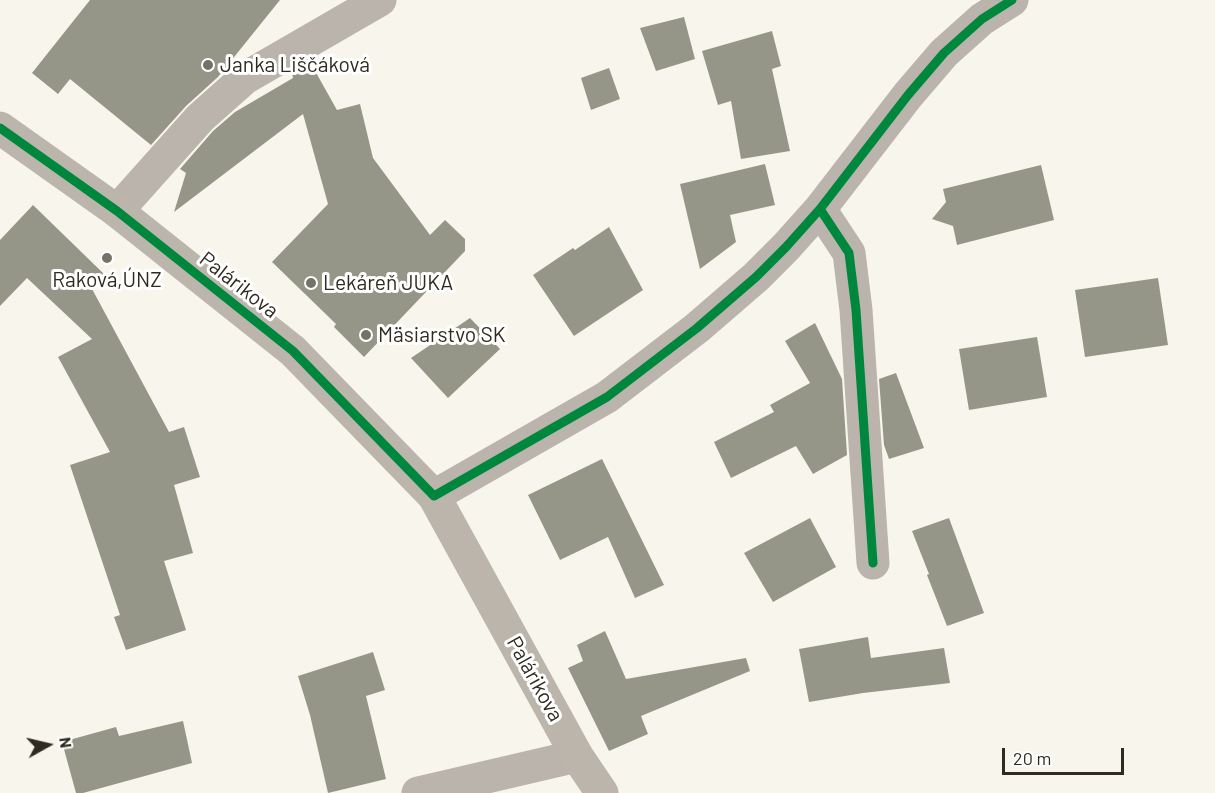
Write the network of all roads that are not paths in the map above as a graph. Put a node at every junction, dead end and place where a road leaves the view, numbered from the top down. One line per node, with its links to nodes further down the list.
1 (380, 0): 5 (street)
2 (1012, 0): 4 (street)
3 (0, 128): 5 (main road, Palárikova)
4 (820, 208): 6 (street); 7 (street)
5 (117, 211): 6 (main road, Palárikova)
6 (434, 496): 8 (main road, Palárikova)
7 (873, 563)
8 (577, 756): 9 (street); 10 (main road, Palárikova)
9 (418, 793)
10 (602, 793)

